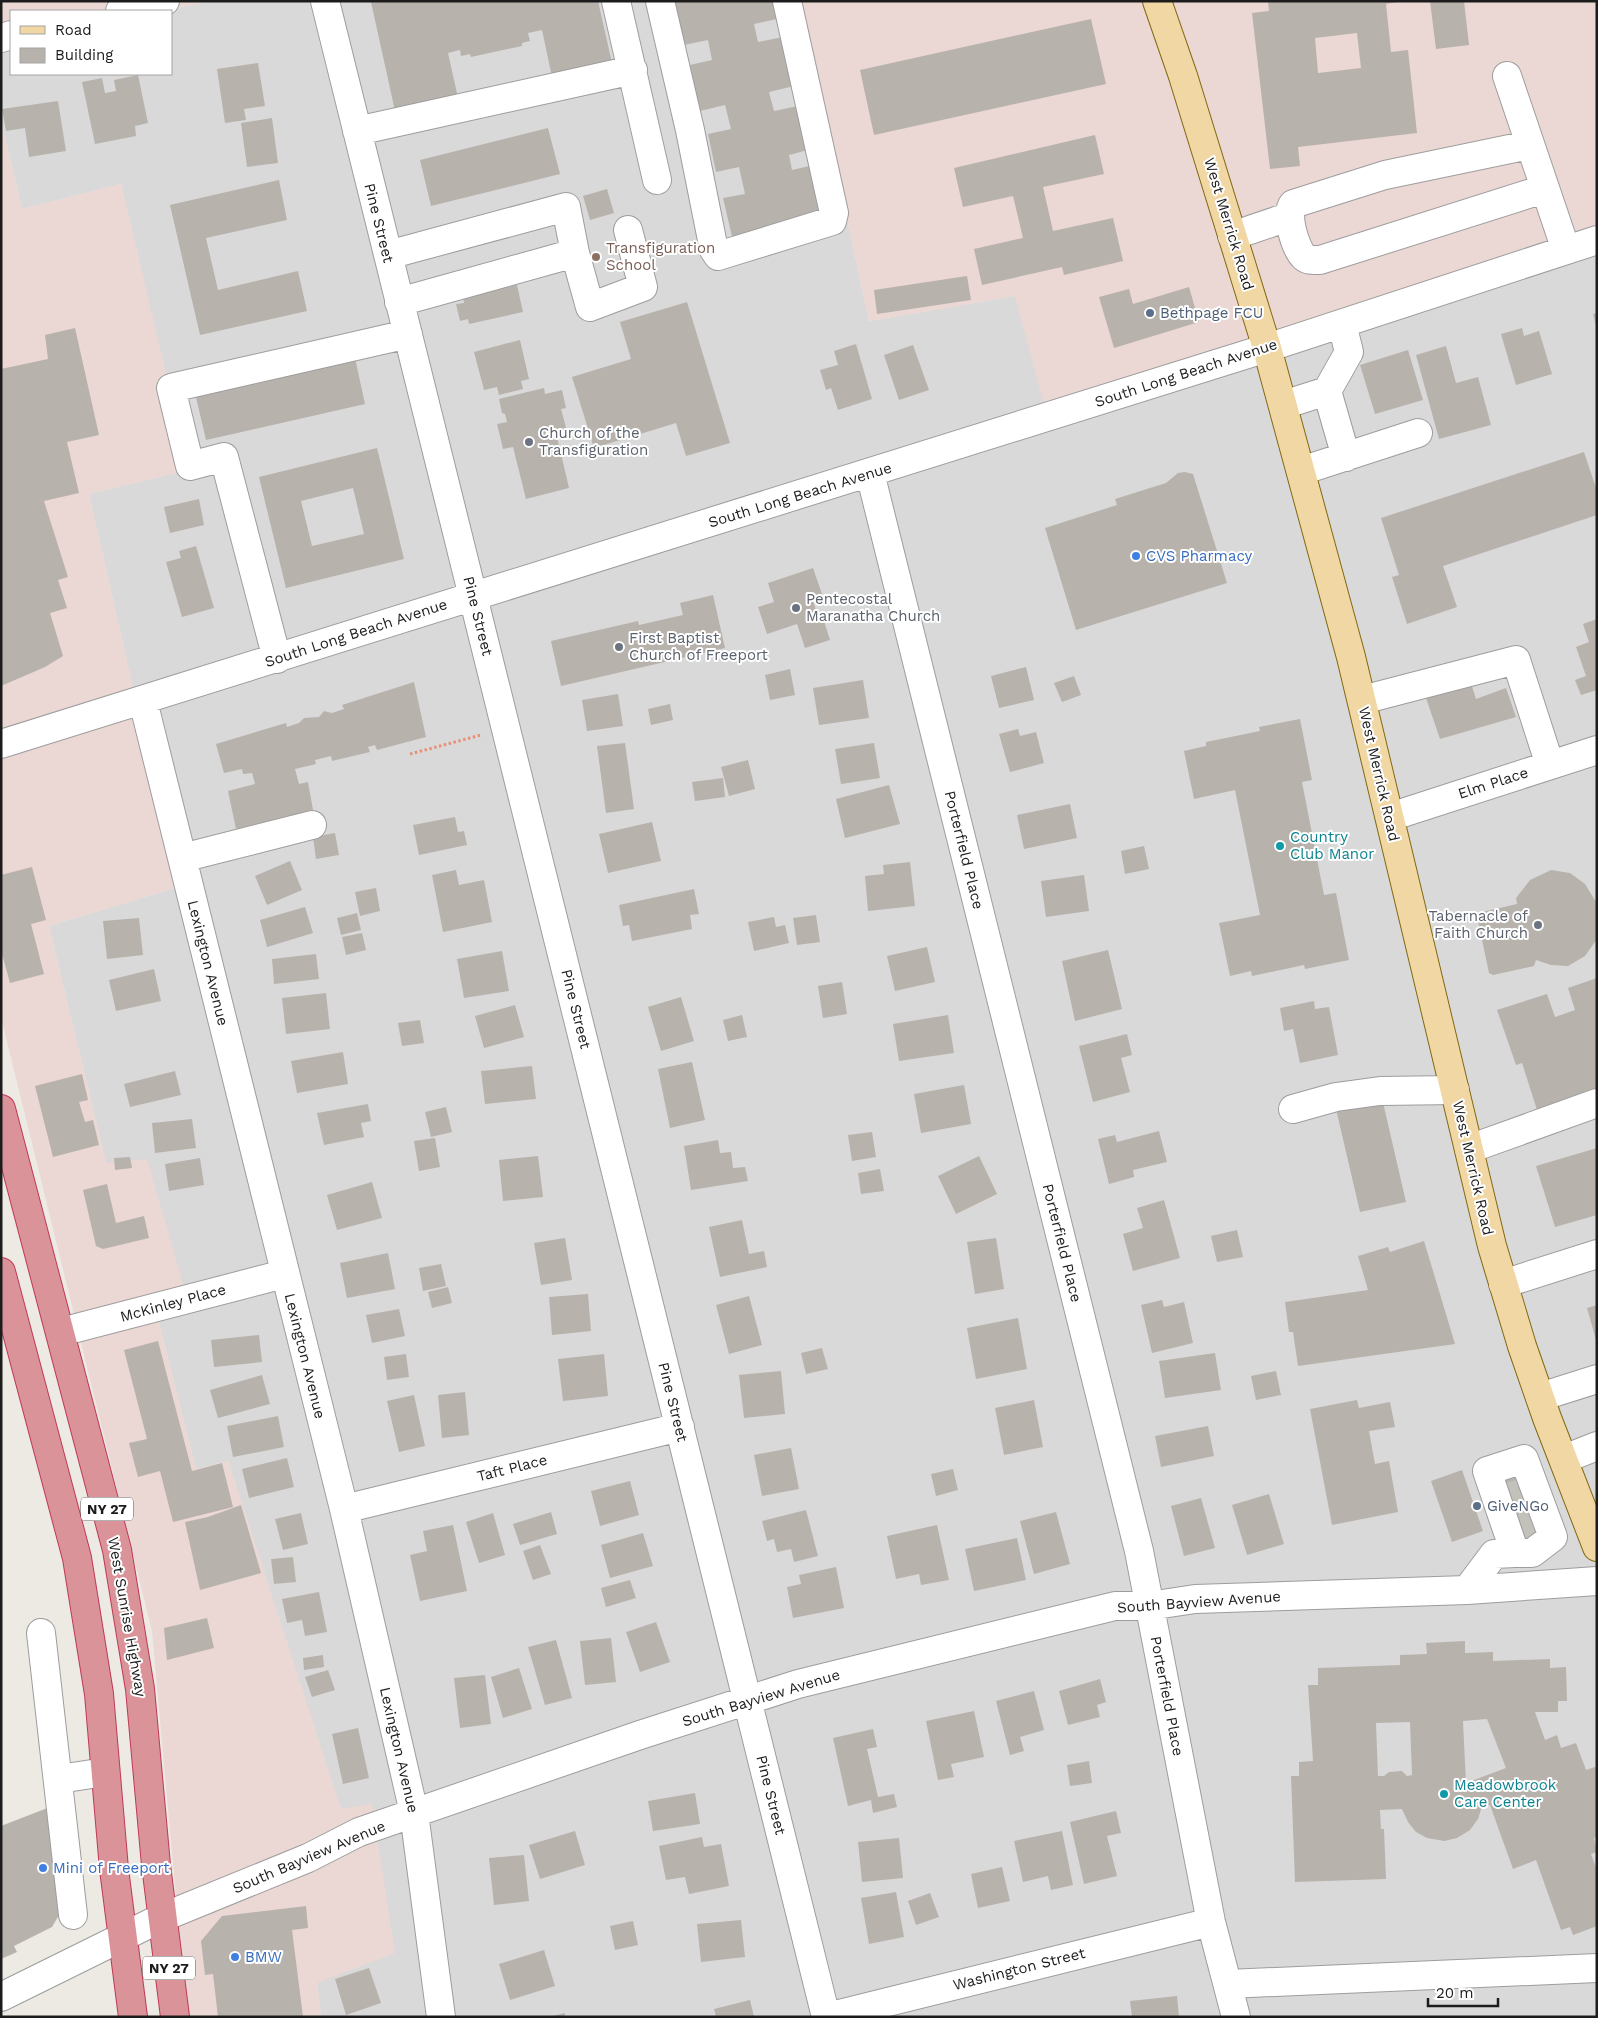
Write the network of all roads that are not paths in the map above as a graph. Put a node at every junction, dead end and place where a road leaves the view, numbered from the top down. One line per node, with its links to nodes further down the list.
1 (165, 1): 7 (street)
2 (325, 1): 10 (street, Pine Street)
3 (616, 1): 8 (street)
4 (660, 1): 5 (street)
5 (787, 1)
6 (1157, 1): 16 (main road, West Merrick Road)
7 (124, 10)
8 (633, 70): 10 (street); 12 (street)
9 (1506, 76): 11 (street)
10 (357, 131): 20 (street, Pine Street)
11 (1529, 145): 13 (street); 14 (street)
12 (657, 180)
13 (1544, 188): 14 (street); 18 (street)
14 (1288, 217): 16 (street)
15 (628, 230): 19 (street)
16 (1232, 236): 24 (main road, West Merrick Road)
17 (1597, 240): 18 (street, South Long Beach Avenue)
18 (1566, 250): 22 (street, South Long Beach Avenue)
19 (575, 253): 20 (street); 21 (street)
20 (388, 255): 21 (street, Pine Street)
21 (399, 302): 23 (street, Pine Street)
22 (1342, 324): 24 (street, South Long Beach Avenue); 25 (street)
23 (408, 334): 31 (street, Pine Street); 32 (street)
24 (1267, 348): 26 (main road, West Merrick Road); 30 (street, South Long Beach Avenue)
25 (1327, 391): 26 (street); 28 (street)
26 (1283, 405): 29 (main road, West Merrick Road)
27 (1418, 433): 28 (street)
28 (1346, 456): 29 (street)
29 (1301, 471): 33 (main road, West Merrick Road)
30 (870, 473): 31 (street, South Long Beach Avenue); 64 (street, Porterfield Place)
31 (473, 596): 32 (street, South Long Beach Avenue); 53 (street, Pine Street)
32 (278, 658): 34 (street, South Long Beach Avenue)
33 (1362, 700): 37 (street); 38 (main road, West Merrick Road)
34 (143, 701): 35 (street, South Long Beach Avenue); 40 (street, Lexington Avenue)
35 (1, 744)
36 (1597, 750): 37 (street, Elm Place)
37 (1550, 765): 38 (street, Elm Place)
38 (1390, 817): 41 (main road, West Merrick Road)
39 (312, 825): 40 (street)
40 (182, 858): 48 (street, Lexington Avenue)
41 (1455, 1090): 44 (street); 45 (main road, West Merrick Road)
42 (1597, 1103): 45 (street)
43 (1, 1109): 50 (highway, West Sunrise Highway / NY 27)
44 (1293, 1109)
45 (1469, 1149): 49 (main road, West Merrick Road)
46 (1597, 1254): 49 (street)
47 (1, 1272): 67 (highway, NY 27)
48 (284, 1274): 50 (street, McKinley Place); 58 (street, Lexington Avenue)
49 (1503, 1284): 52 (main road, West Merrick Road)
50 (61, 1332): 71 (highway, West Sunrise Highway / NY 27)
51 (1597, 1379): 52 (street)
52 (1540, 1397): 55 (main road, West Merrick Road)
53 (680, 1427): 58 (street, Taft Place); 66 (street, Pine Street)
54 (1597, 1446): 55 (street)
55 (1559, 1448): 56 (street); 60 (main road, West Merrick Road)
56 (1524, 1459): 57 (street); 57 (street)
57 (1515, 1495): 59 (street); 59 (street)
58 (344, 1509): 69 (street, Lexington Avenue)
59 (1529, 1534): 60 (street); 62 (street); 63 (street)
60 (1594, 1539)
61 (1597, 1581): 62 (street, South Bayview Avenue)
62 (1538, 1585): 63 (street, South Bayview Avenue)
63 (1467, 1590): 64 (street, South Bayview Avenue)
64 (1149, 1606): 66 (street, South Bayview Avenue); 72 (street, Porterfield Place)
65 (41, 1633): 68 (street)
66 (748, 1702): 69 (street, South Bayview Avenue); 80 (street, Pine Street)
67 (105, 1772): 68 (street); 73 (highway, NY 27)
68 (59, 1780): 70 (street)
69 (414, 1813): 71 (street, South Bayview Avenue); 79 (street, Lexington Avenue)
70 (73, 1915)
71 (161, 1918): 73 (street, South Bayview Avenue); 78 (highway, West Sunrise Highway / NY 27)
72 (1211, 1922): 75 (street, Porterfield Place); 80 (street, Washington Street)
73 (122, 1938): 76 (street, South Bayview Avenue); 77 (highway, NY 27)
74 (1597, 1968): 75 (street)
75 (1228, 1984): 81 (street, Porterfield Place)
76 (1, 1997)
77 (133, 2017)
78 (175, 2017)
79 (441, 2017)
80 (827, 2017)
81 (1236, 2017)

